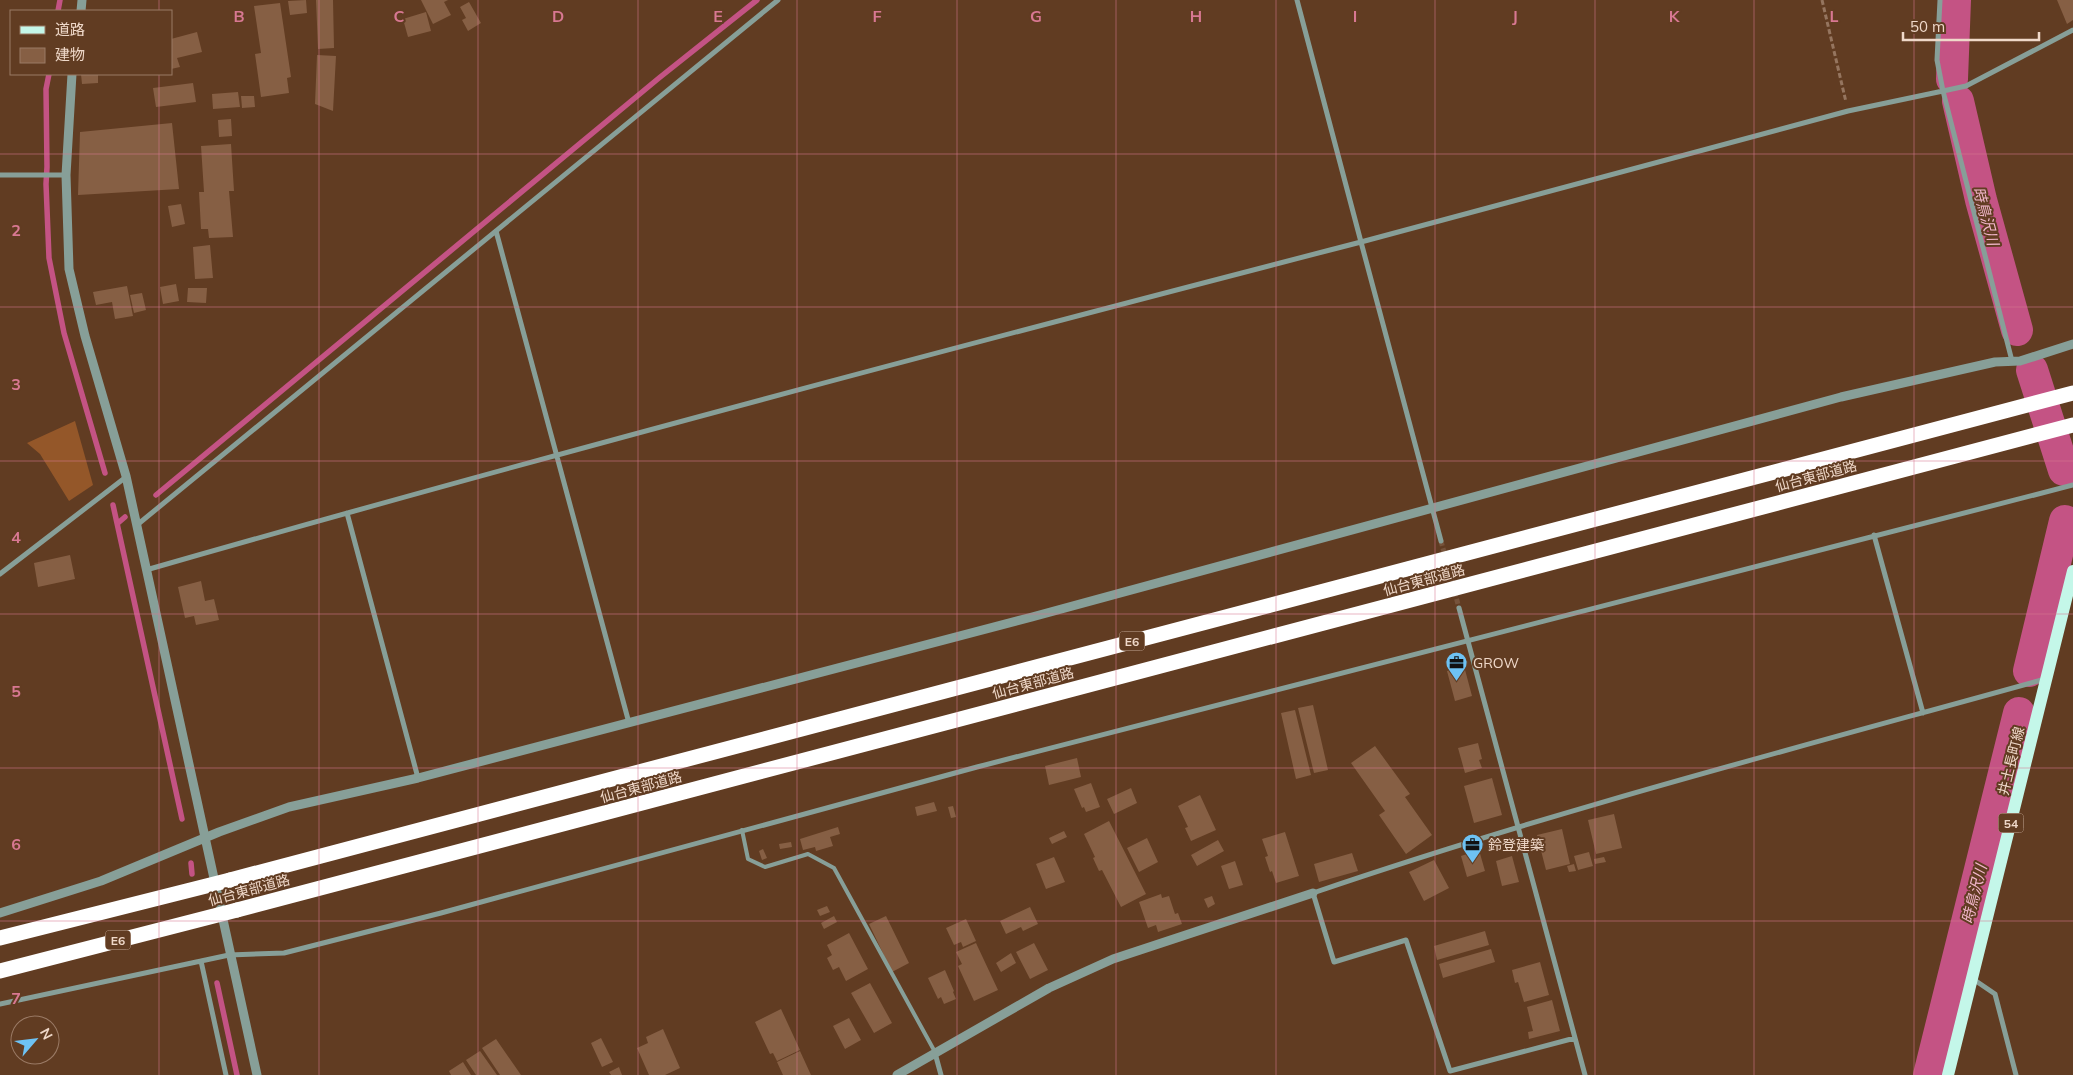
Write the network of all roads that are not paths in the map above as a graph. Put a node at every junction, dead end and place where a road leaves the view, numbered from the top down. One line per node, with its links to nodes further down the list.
1 (778, 0): 9 (street)
2 (1297, 0): 10 (street)
3 (1940, 0): 6 (street)
4 (2073, 30): 6 (street)
5 (72, 75): 8 (street)
6 (1943, 91): 10 (street); 12 (street)
7 (0, 175): 8 (street)
8 (62, 175): 16 (street)
9 (496, 230): 15 (street); 20 (street)
10 (1362, 242): 15 (street); 18 (street)
11 (2073, 344): 12 (street)
12 (2012, 361): 18 (street)
13 (2073, 393): 37 (highway, 仙台東部道路 / E6, bridge)
14 (2073, 425): 40 (highway, 仙台東部道路 / E6, bridge)
15 (557, 456): 19 (street); 30 (street)
16 (126, 476): 20 (street); 25 (street)
17 (2073, 485): 21 (street)
18 (1432, 508): 22 (street); 30 (street)
19 (346, 513): 23 (street); 31 (street)
20 (137, 525): 23 (street)
21 (1874, 535): 27 (street); 29 (street)
22 (1441, 540)
23 (146, 570): 34 (street)
24 (2073, 571): 28 (main road, 井土長町線 / 54)
25 (0, 574)
26 (1459, 608): 27 (street)
27 (1467, 640): 32 (street); 33 (street)
28 (2048, 678): 29 (street); 41 (main road, 井土長町線 / 54)
29 (1923, 713): 32 (street)
30 (629, 723): 31 (street)
31 (418, 778): 34 (street)
32 (1519, 826): 35 (street); 43 (street)
33 (742, 830): 38 (street); 44 (lane)
34 (204, 838): 36 (street); 38 (street)
35 (1313, 893): 43 (street); 44 (street)
36 (0, 912)
37 (0, 938)
38 (229, 955): 39 (street); 46 (street)
39 (200, 961): 42 (street); 45 (street)
40 (0, 971)
41 (1972, 978): 50 (main road, 井土長町線 / 54); 51 (street)
42 (0, 1004)
43 (1575, 1038): 49 (street)
44 (935, 1053): 47 (street); 48 (street)
45 (226, 1075)
46 (257, 1075)
47 (897, 1075)
48 (941, 1075)
49 (1585, 1075)
50 (1948, 1075)
51 (2016, 1075)

